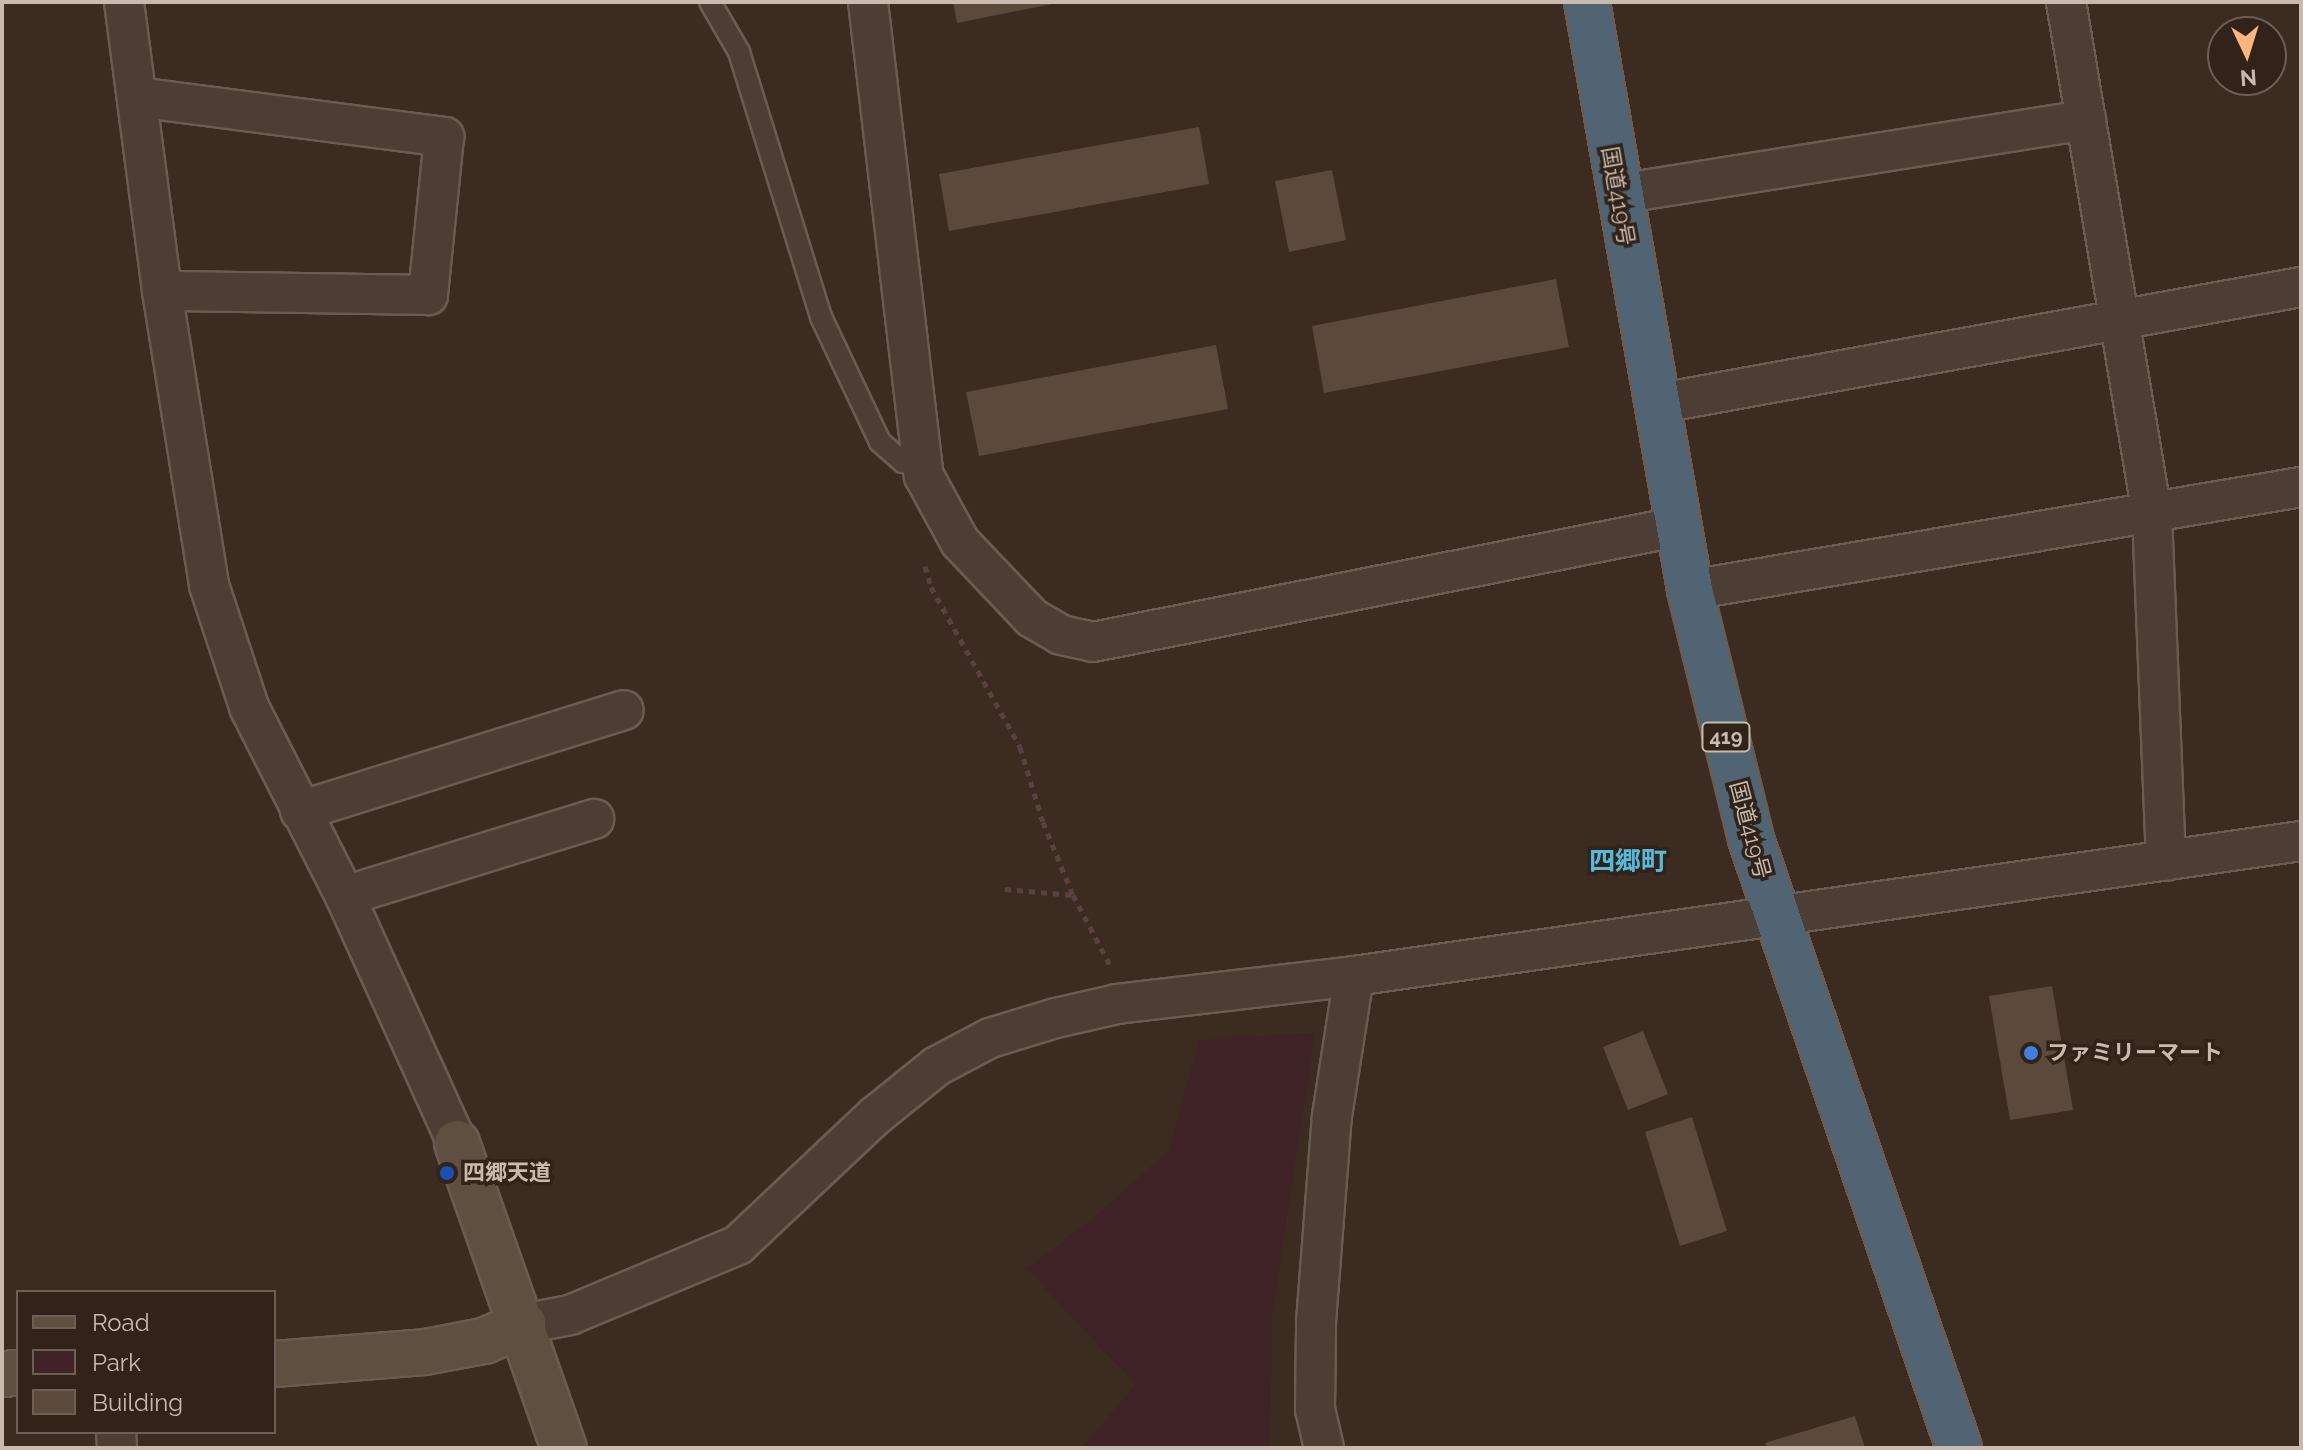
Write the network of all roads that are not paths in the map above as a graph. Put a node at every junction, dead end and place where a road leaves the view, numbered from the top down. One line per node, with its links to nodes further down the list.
1 (124, 2): 6 (street)
2 (710, 2): 13 (lane)
3 (868, 2): 13 (street)
4 (1587, 2): 8 (highway, 国道419号 / 419)
5 (2066, 2): 7 (street)
6 (137, 97): 10 (street); 10 (street)
7 (2086, 120): 8 (street); 11 (street)
8 (1618, 194): 12 (highway, 国道419号 / 419)
9 (2301, 287): 11 (street)
10 (162, 291): 19 (street)
11 (2123, 318): 12 (street); 15 (street)
12 (1655, 404): 16 (highway, 国道419号 / 419)
13 (922, 465): 16 (street)
14 (2301, 487): 15 (street)
15 (2152, 514): 17 (street); 22 (street)
16 (1681, 526): 17 (highway, 国道419号 / 419)
17 (1690, 590): 24 (highway, 国道419号 / 419)
18 (624, 710): 19 (street)
19 (300, 811): 23 (street)
20 (594, 819): 23 (street)
21 (2301, 841): 22 (street)
22 (2166, 861): 24 (street)
23 (345, 896): 26 (street)
24 (1773, 913): 25 (street); 31 (highway, 国道419号 / 419)
25 (1354, 976): 27 (street); 30 (street)
26 (457, 1143): 27 (street)
27 (523, 1324): 28 (street); 29 (street)
28 (276, 1364)
29 (564, 1448)
30 (1324, 1448)
31 (1959, 1448)

